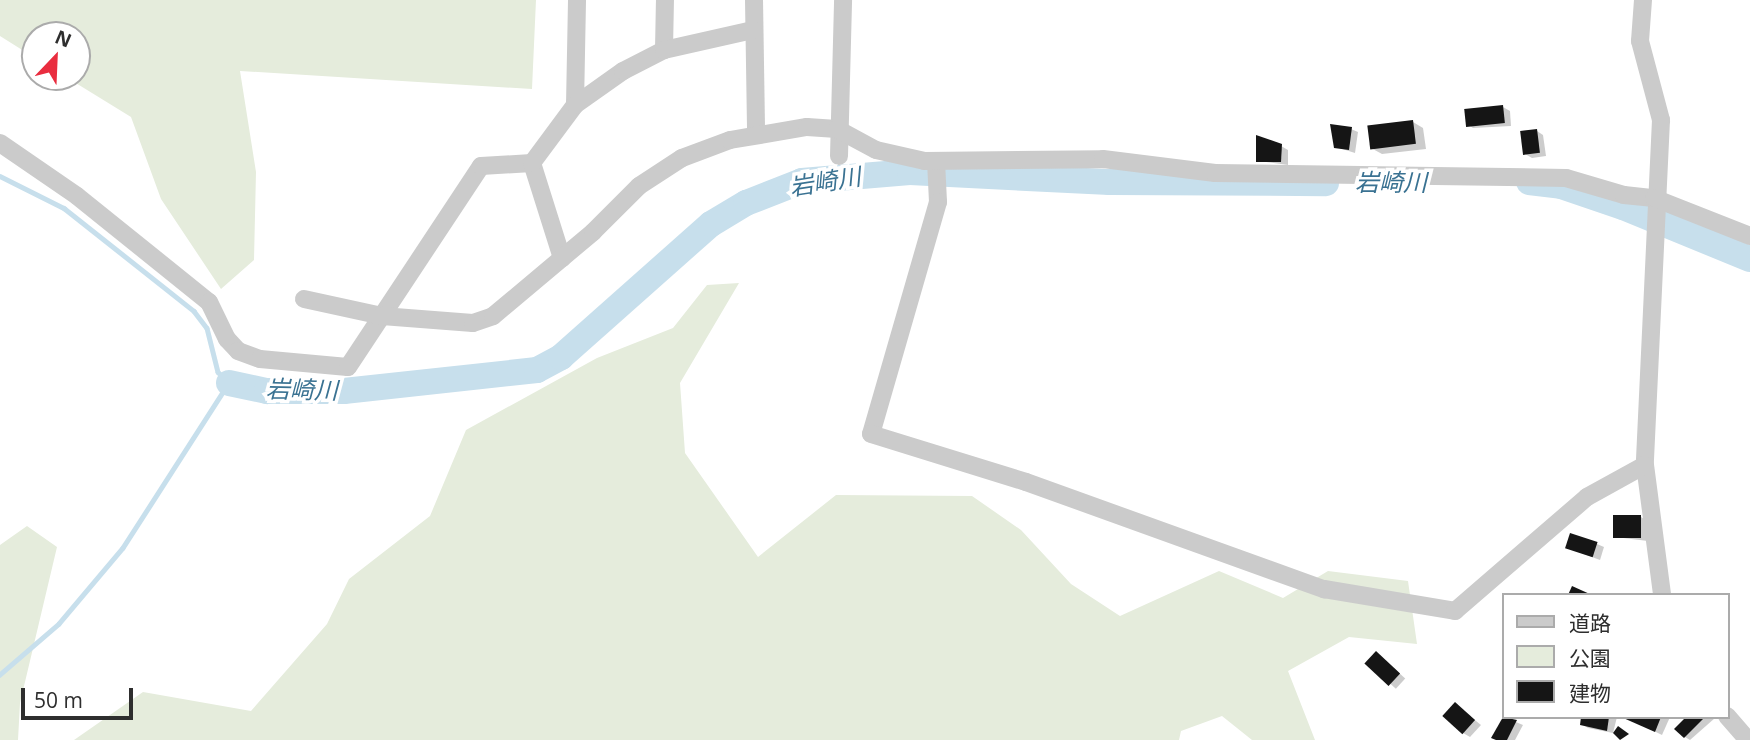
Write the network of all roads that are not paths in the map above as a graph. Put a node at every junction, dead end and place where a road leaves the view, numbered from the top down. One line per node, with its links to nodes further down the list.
1 (577, 0): 8 (street)
2 (665, 0): 7 (street)
3 (754, 0): 6 (street)
4 (843, 0): 9 (street)
5 (1643, 0): 15 (street)
6 (753, 30): 7 (street); 10 (street)
7 (664, 50): 8 (street)
8 (575, 105): 14 (street)
9 (836, 130): 10 (street); 12 (street); 13 (street)
10 (756, 134): 17 (street)
11 (0, 143): 19 (street)
12 (839, 156)
13 (936, 160): 15 (street); 20 (street)
14 (532, 163): 17 (street); 19 (street)
15 (1654, 203): 16 (street); 20 (street)
16 (1750, 236)
17 (562, 258): 19 (street)
18 (304, 299): 19 (street)
19 (382, 316)
20 (1645, 466): 21 (street)
21 (1662, 593)
22 (1729, 718): 23 (street)
23 (1748, 740)

